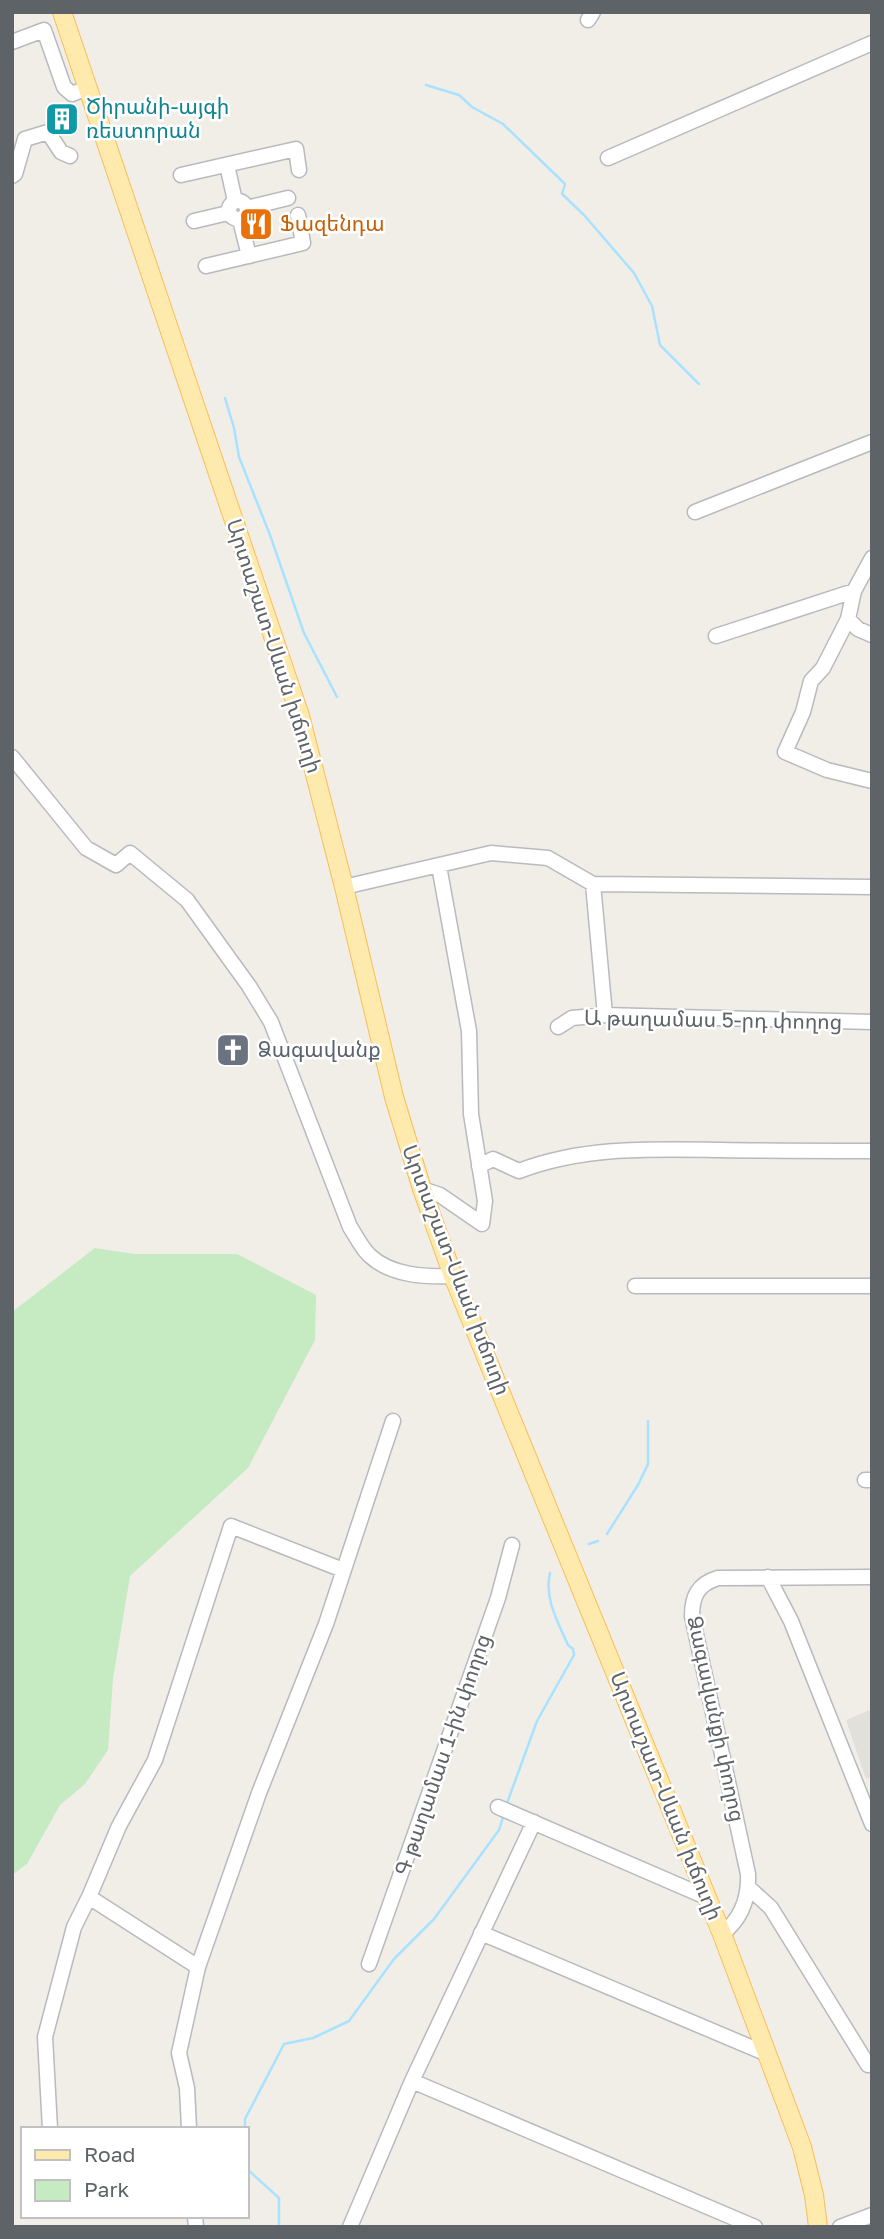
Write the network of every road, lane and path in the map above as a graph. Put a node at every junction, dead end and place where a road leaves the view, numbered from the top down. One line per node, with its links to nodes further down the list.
1 (62, 12): 4 (main road, Արտաշատ-Սևան խճուղի)
2 (12, 42): 4 (street)
3 (872, 43): 6 (street)
4 (87, 88): 28 (main road, Արտաշատ-Սևան խճուղի)
5 (70, 156): 10 (street)
6 (608, 158)
7 (227, 165): 8 (street); 9 (street); 12 (street)
8 (299, 170)
9 (181, 175)
10 (12, 176)
11 (288, 198): 12 (street)
12 (238, 210): 14 (street); 15 (street)
13 (298, 215): 15 (street)
14 (194, 221)
15 (249, 256): 16 (street)
16 (206, 267)
17 (872, 442): 18 (street)
18 (695, 512)
19 (872, 558): 20 (street)
20 (854, 591): 21 (street); 23 (street)
21 (848, 618): 22 (street); 25 (street)
22 (872, 635)
23 (716, 636)
24 (12, 757): 36 (street)
25 (872, 781)
26 (439, 866): 27 (street); 28 (street); 34 (street)
27 (593, 884): 29 (street); 30 (street)
28 (344, 887): 35 (main road, Արտաշատ-Սևան խճուղի)
29 (872, 887)
30 (605, 1015): 31 (street, Ա թաղամաս 5-րդ փողոց); 32 (street, Ա թաղամաս 5-րդ փողոց)
31 (872, 1022)
32 (558, 1027)
33 (872, 1151): 34 (street)
34 (479, 1166): 35 (street)
35 (422, 1189): 36 (main road, Արտաշատ-Սևան խճուղի)
36 (453, 1276): 49 (main road, Արտաշատ-Սևան խճուղի)
37 (635, 1286): 38 (street)
38 (872, 1286)
39 (393, 1421): 41 (street)
40 (512, 1545): 52 (street, Գ թաղամաս 1-ին փողոց)
41 (343, 1570): 48 (street); 53 (street)
42 (768, 1577): 43 (street, Ձագավանքի փողոց); 46 (street); 47 (street, Ձագավանքի փողոց)
43 (872, 1577)
44 (498, 1807): 45 (street)
45 (534, 1822): 49 (street); 50 (street)
46 (872, 1824)
47 (748, 1886): 51 (street, Ձագավանքի փողոց); 55 (street)
48 (89, 1897): 53 (street); 57 (street)
49 (706, 1897): 51 (main road, Արտաշատ-Սևան խճուղի)
50 (481, 1933): 54 (street); 56 (street)
51 (722, 1934): 54 (main road, Արտաշատ-Սևան խճուղի)
52 (369, 1964)
53 (198, 1967): 58 (street)
54 (767, 2054): 62 (main road, Արտաշատ-Սևան խճուղի)
55 (868, 2065)
56 (412, 2081): 60 (street); 61 (street)
57 (50, 2127)
58 (189, 2127)
59 (872, 2215): 63 (street)
60 (350, 2227)
61 (755, 2227)
62 (818, 2227)
63 (840, 2227)

